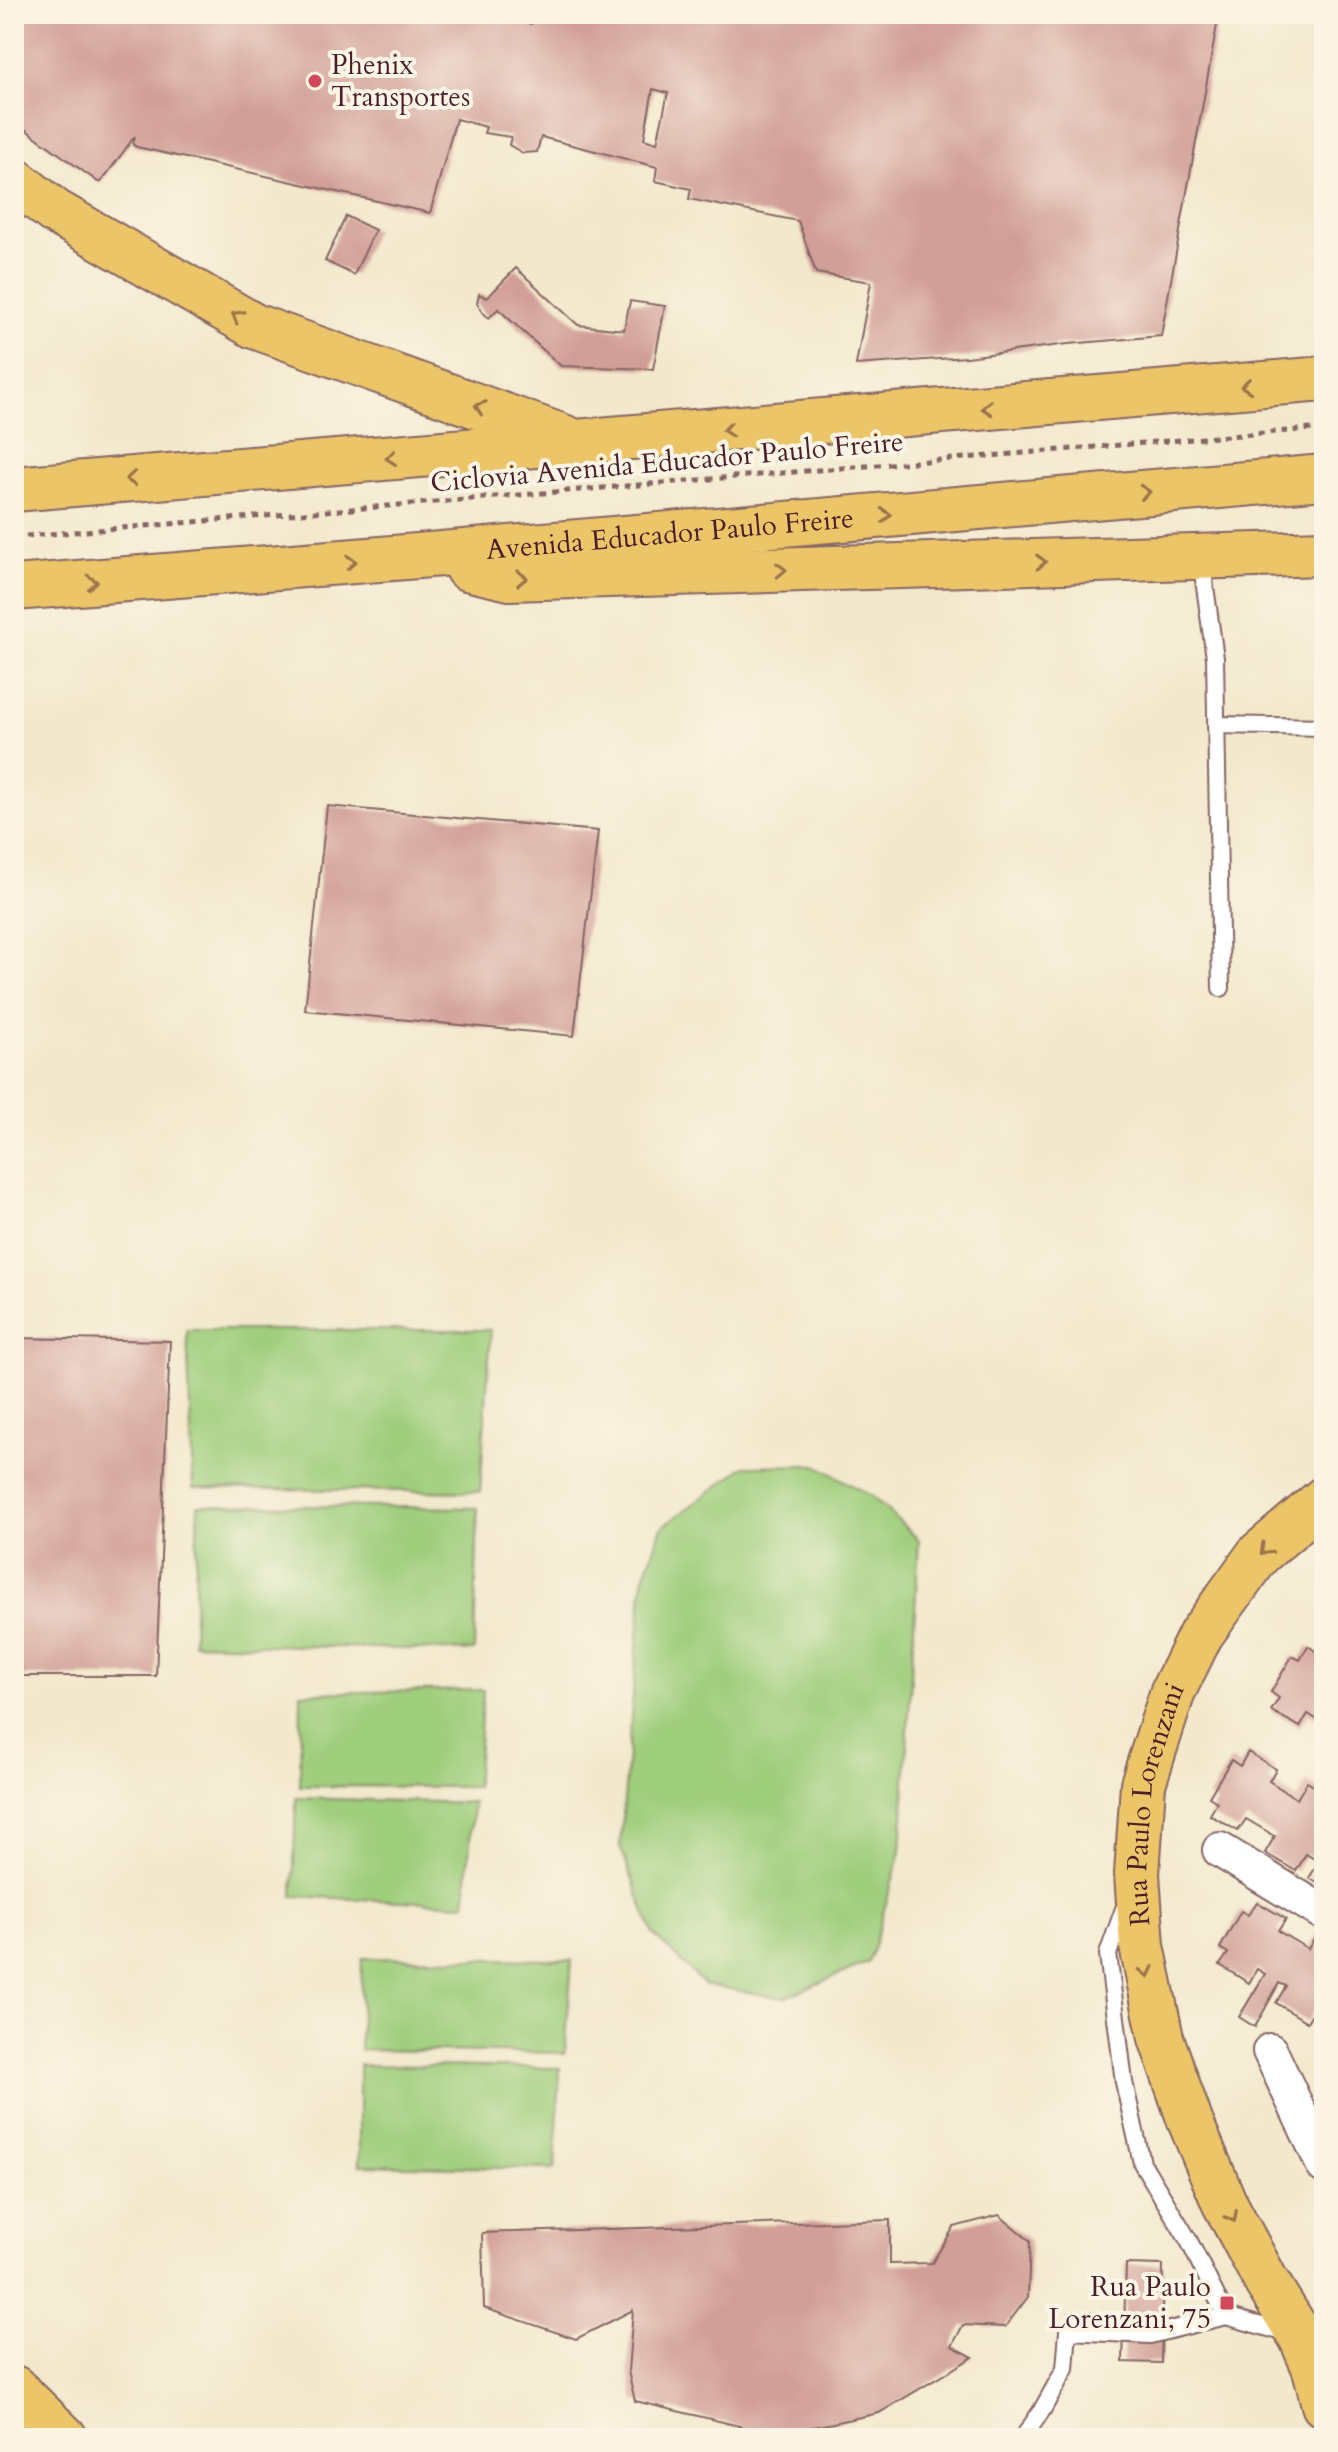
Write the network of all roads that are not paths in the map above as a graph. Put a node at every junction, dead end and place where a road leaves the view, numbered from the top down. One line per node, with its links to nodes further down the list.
1 (14, 180): 3 (main road, one-way to 1)
2 (1324, 379): 3 (main road, one-way to 3)
3 (580, 443): 5 (main road, one-way to 5)
4 (1324, 477): 7 (main road, Avenida Educador Paulo Freire, one-way to 4)
5 (14, 489)
6 (1324, 553): 8 (main road)
7 (418, 556): 8 (main road, one-way to 8); 9 (main road, Avenida Educador Paulo Freire, one-way to 7)
8 (1200, 557): 10 (lane)
9 (14, 588)
10 (1216, 725): 11 (lane); 12 (lane)
11 (1324, 727)
12 (1221, 988)
13 (1324, 1499): 15 (main road, Rua Paulo Lorenzani, one-way to 15)
14 (1220, 1850): 16 (street)
15 (1137, 1874): 19 (lane); 20 (main road, Rua Paulo Lorenzani, one-way to 20)
16 (1324, 1913)
17 (1270, 2051): 18 (street)
18 (1324, 2166)
19 (1226, 2316): 20 (lane); 23 (lane)
20 (1316, 2373)
21 (14, 2388): 22 (main road)
22 (65, 2438)
23 (1023, 2438)

